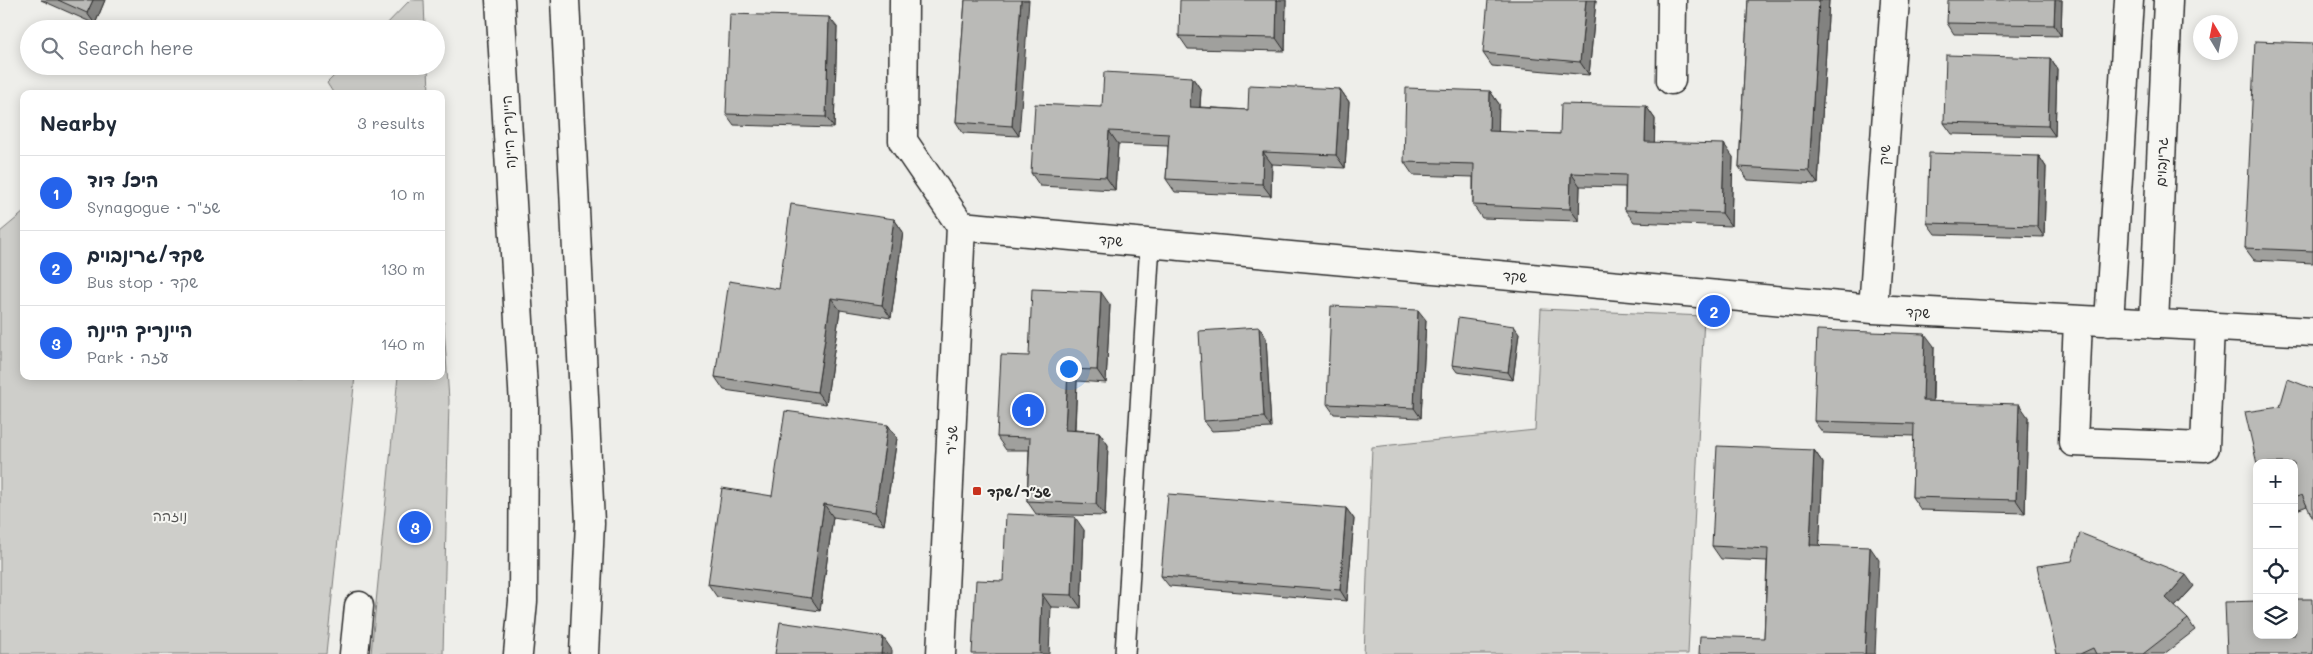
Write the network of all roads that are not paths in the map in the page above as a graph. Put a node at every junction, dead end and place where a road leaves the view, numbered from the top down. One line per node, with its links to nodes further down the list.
1 (500, 0): 19 (street, היינריך היינה)
2 (565, 0): 20 (street)
3 (904, 0): 9 (street)
4 (1672, 0): 8 (street)
5 (1894, 0): 11 (street, שיק)
6 (2128, 0): 13 (street)
7 (2168, 0): 14 (street, גרינבוים)
8 (1671, 80)
9 (961, 226): 10 (street, שקד); 21 (street, שז"ר)
10 (1150, 243): 11 (street, שקד); 22 (lane)
11 (1873, 309): 12 (street, שקד)
12 (2078, 320): 13 (street, שקד); 15 (street)
13 (2109, 322): 14 (street, שקד)
14 (2154, 324): 15 (street, שקד)
15 (2210, 326): 16 (street, שקד)
16 (2313, 332)
17 (359, 606): 18 (street)
18 (354, 654)
19 (518, 654)
20 (584, 654)
21 (941, 654)
22 (1126, 654)

